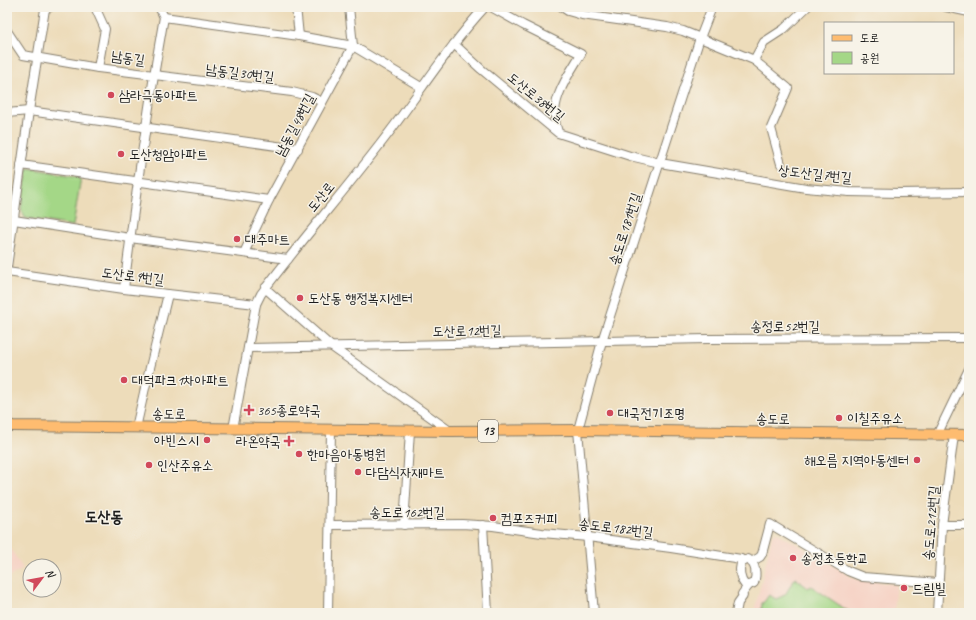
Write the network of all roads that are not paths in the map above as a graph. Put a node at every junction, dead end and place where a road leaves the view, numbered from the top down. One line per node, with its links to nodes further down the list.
1 (95, 7): 21 (street)
2 (159, 7): 13 (street)
3 (296, 7): 15 (street)
4 (349, 7): 18 (street)
5 (485, 7): 17 (street, 도산로)
6 (491, 7): 28 (street)
7 (562, 7): 16 (street)
8 (712, 7): 16 (street, 송도로181번길)
9 (807, 7): 20 (street)
10 (946, 7): 12 (street)
11 (46, 8): 19 (street)
12 (969, 10)
13 (164, 17): 15 (street); 22 (street)
14 (7, 31): 19 (street, 남동길)
15 (299, 36): 18 (street)
16 (700, 38): 20 (street); 30 (street, 송도로181번길)
17 (454, 44): 23 (street, 도산로); 28 (street, 도산로38번길)
18 (353, 46): 23 (street); 24 (street, 남동길48번길)
19 (38, 58): 21 (street, 남동길); 25 (street)
20 (754, 60): 31 (street)
21 (98, 68): 22 (street, 남동길)
22 (154, 75): 24 (street, 남동길30번길); 27 (street)
23 (421, 88): 39 (street, 도산로)
24 (322, 102): 29 (street, 남동길48번길)
25 (29, 111): 26 (street); 27 (street); 32 (street)
26 (7, 113)
27 (146, 127): 29 (street); 33 (street)
28 (558, 133): 30 (street, 도산로38번길)
29 (298, 149): 35 (street, 남동길48번길)
30 (660, 163): 34 (street, 상도산길7번길); 47 (street, 송도로181번길)
31 (781, 164)
32 (21, 165): 33 (street); 36 (street)
33 (138, 180): 35 (street); 37 (street)
34 (969, 192)
35 (269, 200): 38 (street, 남동길48번길)
36 (14, 220): 37 (street); 40 (street)
37 (130, 238): 38 (street); 43 (street)
38 (244, 253): 39 (street)
39 (288, 259): 42 (street, 도산로)
40 (7, 267)
41 (7, 272): 43 (street, 도산로9번길)
42 (265, 288): 45 (street, 도산로); 48 (street)
43 (124, 289): 44 (street, 도산로9번길)
44 (168, 294): 45 (street, 도산로9번길); 52 (street)
45 (256, 304): 49 (street, 도산로)
46 (969, 338): 47 (street, 송정로52번길)
47 (602, 341): 48 (street, 도산로12번길); 55 (street, 송도로181번길)
48 (332, 346): 49 (street, 도산로12번길); 57 (street)
49 (248, 348): 53 (street, 도산로)
50 (969, 369): 58 (street)
51 (7, 425): 52 (main road, 송도로 / 13)
52 (136, 428): 53 (main road, 송도로 / 13)
53 (233, 429): 54 (main road, 송도로 / 13)
54 (331, 430): 56 (main road, 송도로 / 13); 61 (street)
55 (578, 430): 57 (main road, 송도로 / 13); 58 (main road, 송도로 / 13); 66 (street)
56 (410, 431): 57 (main road, 송도로 / 13); 62 (street)
57 (450, 431)
58 (937, 435): 59 (main road, 송도로 / 13)
59 (954, 435): 60 (main road, 송도로 / 13); 63 (street, 송도로212번길)
60 (969, 435)
61 (330, 525): 62 (street, 송도로162번길); 70 (street)
62 (404, 525): 65 (street, 송도로162번길)
63 (942, 525): 64 (street); 68 (street, 송도로212번길)
64 (969, 525)
65 (483, 526): 66 (street, 송도로182번길); 71 (street)
66 (588, 537): 67 (street, 송도로182번길); 72 (street)
67 (748, 561): 68 (street); 69 (street); 69 (street)
68 (939, 583): 74 (street, 송도로212번길)
69 (749, 585): 73 (street)
70 (328, 613)
71 (488, 613)
72 (594, 613)
73 (736, 613)
74 (938, 613)

